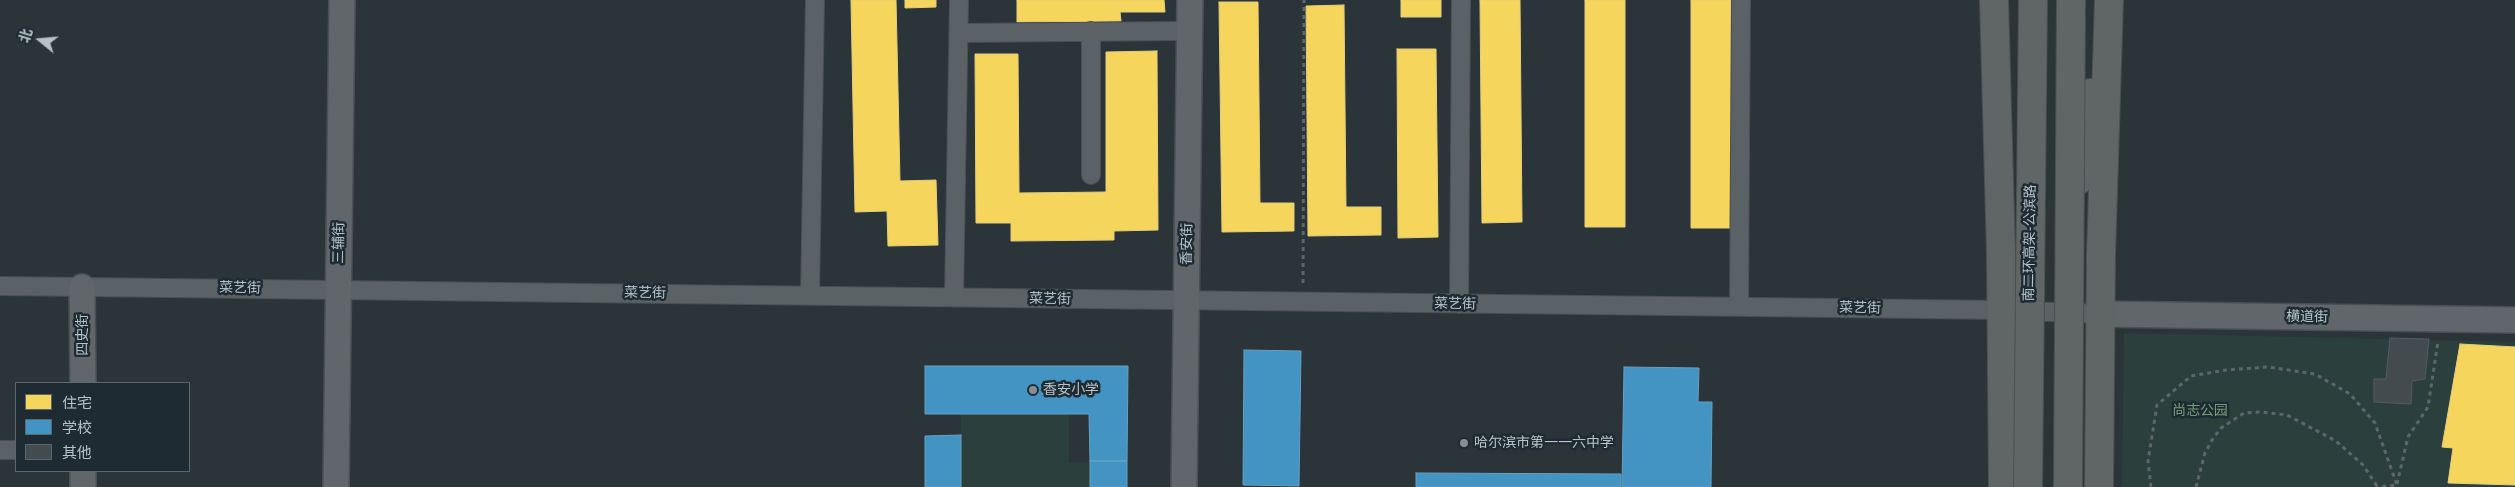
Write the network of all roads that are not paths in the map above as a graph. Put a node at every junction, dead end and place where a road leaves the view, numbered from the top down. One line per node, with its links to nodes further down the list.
1 (342, 0): 19 (street, 三辅街)
2 (815, 0): 20 (street)
3 (959, 0): 14 (street)
4 (1190, 0): 22 (street, 香安街)
5 (1461, 0): 23 (street)
6 (1741, 0): 24 (street)
7 (1994, 0): 25 (highway)
8 (2033, 0): 36 (highway, 南二环高架-公滨路, bridge)
9 (2071, 0): 16 (highway, bridge)
10 (2101, 0): 16 (highway, bridge)
11 (2109, 0): 26 (highway)
12 (1176, 30): 13 (street)
13 (1091, 31): 14 (street); 15 (street)
14 (958, 33): 21 (street)
15 (1091, 176)
16 (2070, 254): 37 (highway, bridge)
17 (0, 286): 18 (street, 菜艺街)
18 (82, 287): 19 (street, 菜艺街); 28 (street, 四史街)
19 (338, 290): 20 (street, 菜艺街); 33 (street, 三辅街)
20 (810, 296): 21 (street, 菜艺街)
21 (954, 297): 22 (street, 菜艺街)
22 (1186, 300): 23 (street, 菜艺街); 34 (street, 香安街)
23 (1459, 304): 24 (street, 菜艺街)
24 (1739, 307): 25 (street, 菜艺街)
25 (2002, 310): 26 (street, 菜艺街); 35 (highway)
26 (2100, 314): 27 (street, 横道街); 38 (highway)
27 (2515, 320)
28 (83, 382)
29 (0, 450): 30 (street)
30 (15, 450)
31 (83, 472): 32 (street)
32 (83, 487)
33 (336, 487)
34 (1184, 487)
35 (2003, 487)
36 (2028, 487)
37 (2068, 487)
38 (2099, 487)

